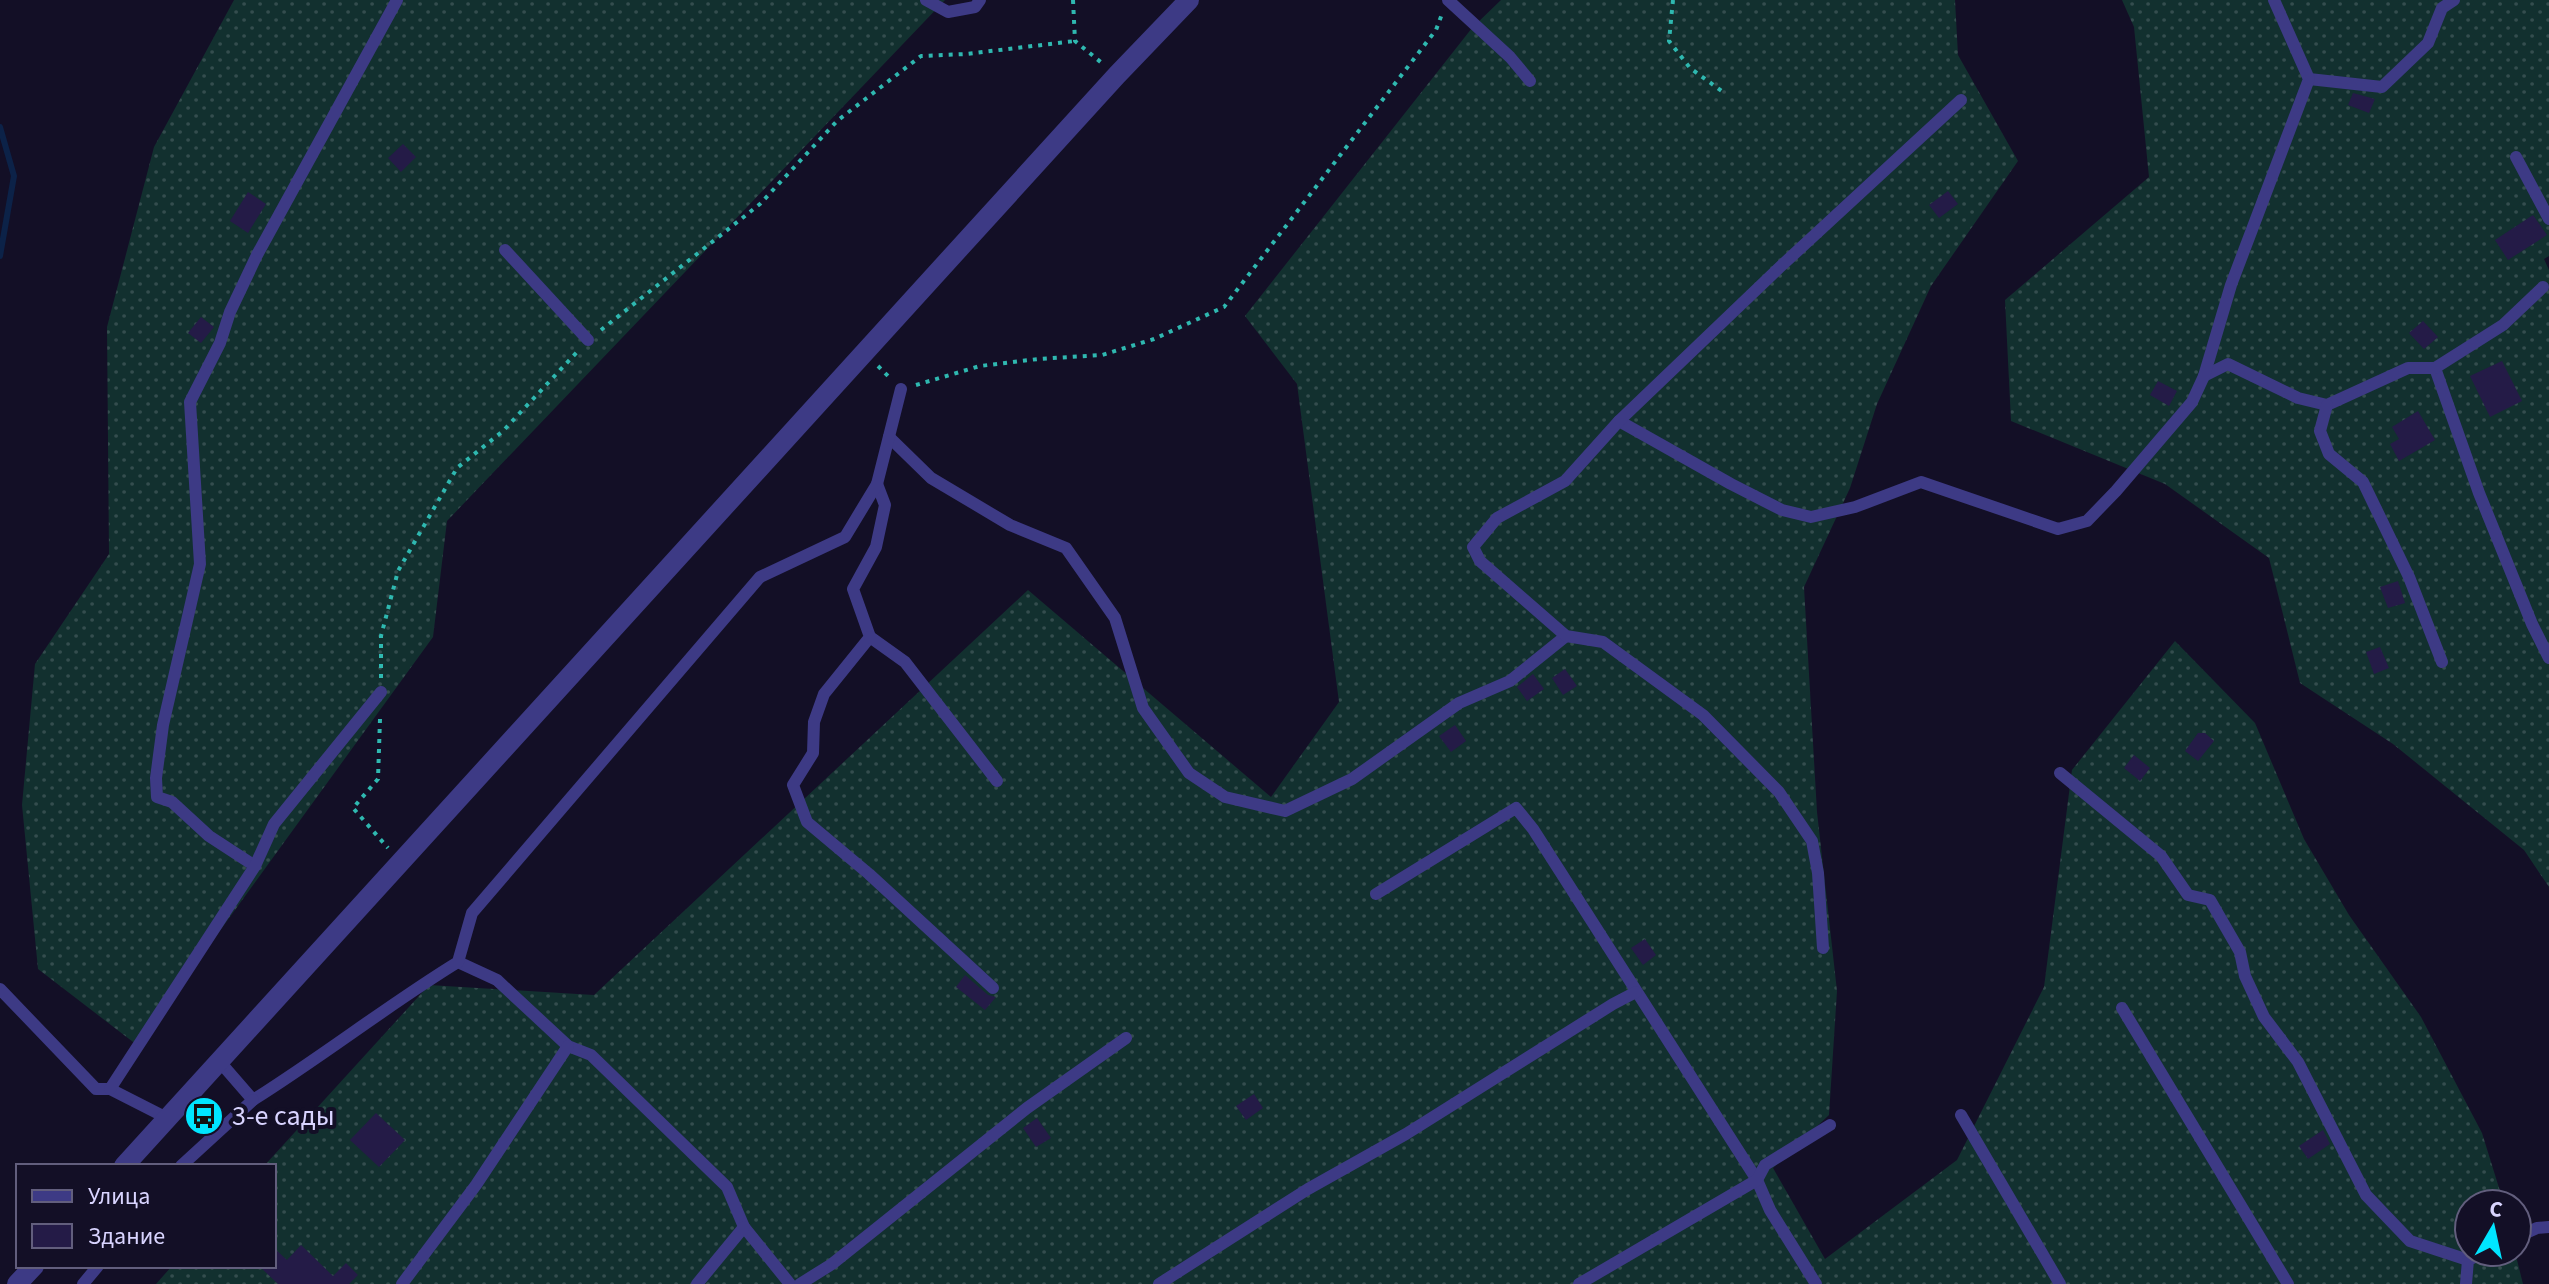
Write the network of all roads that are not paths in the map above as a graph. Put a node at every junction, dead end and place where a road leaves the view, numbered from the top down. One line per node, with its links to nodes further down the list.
1 (397, 0): 31 (lane)
2 (926, 0): 3 (lane)
3 (980, 0)
4 (1189, 0): 41 (street)
5 (1447, 0): 10 (lane)
6 (2274, 0): 9 (lane)
7 (2454, 0): 8 (lane)
8 (2438, 4): 9 (lane)
9 (2309, 79): 18 (lane)
10 (1530, 81)
11 (1961, 100): 21 (lane)
12 (2516, 157): 13 (lane)
13 (2549, 219)
14 (505, 250): 16 (lane)
15 (2547, 289): 17 (lane)
16 (588, 340)
17 (2435, 368): 20 (lane); 26 (lane)
18 (2204, 376): 20 (lane); 21 (lane)
19 (901, 389): 22 (lane)
20 (2327, 405): 27 (lane)
21 (1619, 421): 24 (lane)
22 (889, 437): 23 (lane); 24 (lane)
23 (877, 484): 25 (lane); 34 (lane)
24 (1566, 636): 33 (lane)
25 (870, 637): 30 (lane); 35 (lane)
26 (2549, 658)
27 (2442, 662)
28 (381, 692): 31 (lane)
29 (2060, 773): 51 (lane)
30 (997, 781)
31 (255, 866): 42 (lane)
32 (1376, 894): 37 (lane)
33 (1823, 948)
34 (458, 962): 40 (lane); 43 (lane)
35 (993, 988)
36 (0, 989): 42 (lane)
37 (1636, 992): 49 (lane); 60 (lane)
38 (2122, 1008): 64 (lane)
39 (1126, 1038): 59 (lane)
40 (568, 1046): 50 (lane); 56 (lane)
41 (220, 1062): 43 (lane); 45 (street)
42 (110, 1089): 45 (lane)
43 (253, 1100): 48 (lane)
44 (1961, 1115): 63 (lane)
45 (167, 1118): 47 (street)
46 (1830, 1125): 49 (lane)
47 (126, 1164)
48 (183, 1164)
49 (1757, 1180): 61 (lane); 62 (lane)
50 (744, 1227): 57 (lane); 58 (lane)
51 (2453, 1255)
52 (32, 1268): 54 (street)
53 (96, 1268): 55 (lane)
54 (17, 1284)
55 (83, 1284)
56 (402, 1284)
57 (697, 1284)
58 (790, 1284)
59 (800, 1284)
60 (1159, 1284)
61 (1579, 1284)
62 (1816, 1284)
63 (2060, 1284)
64 (2288, 1284)

